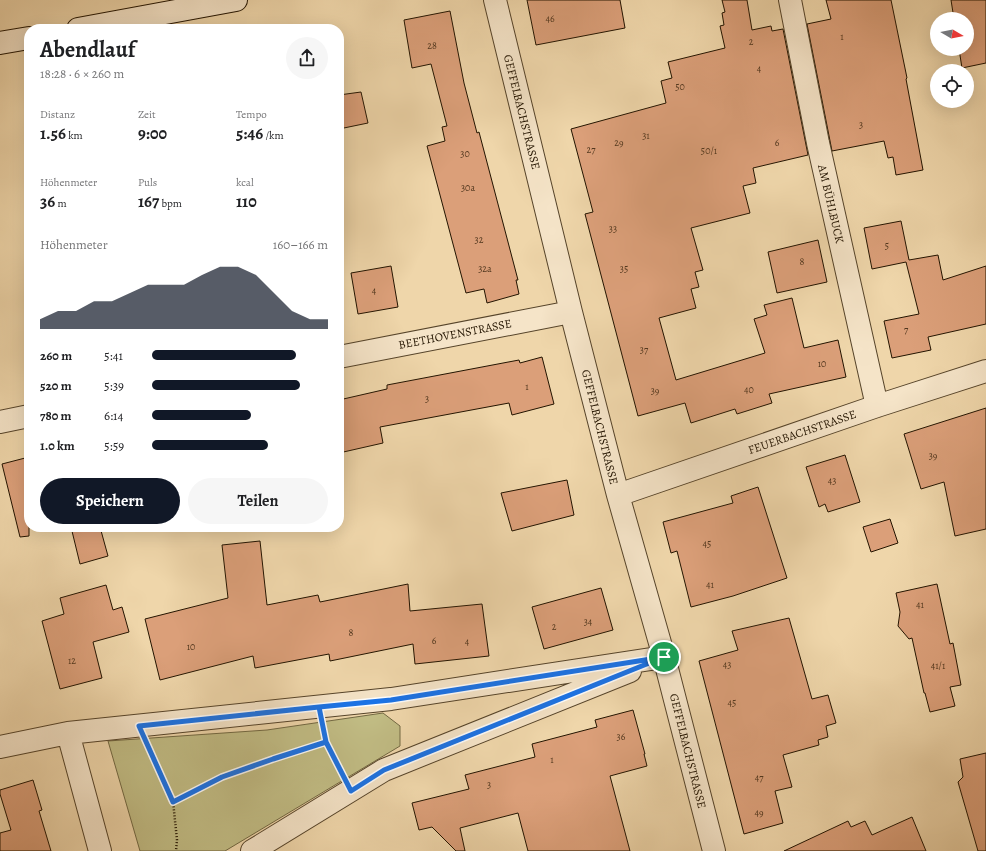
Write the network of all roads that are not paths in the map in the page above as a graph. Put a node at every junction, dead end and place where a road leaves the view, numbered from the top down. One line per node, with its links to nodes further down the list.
1 (236, 0): 4 (street)
2 (494, 0): 7 (street, GEFFELBACHSTRASSE)
3 (790, 0): 10 (street, AM BÜHLBUCK)
4 (105, 24)
5 (24, 39): 6 (street)
6 (0, 43)
7 (570, 312): 8 (street, BEETHOVENSTRASSE); 13 (street, GEFFELBACHSTRASSE)
8 (344, 356)
9 (986, 371): 10 (street, FEUERBACHSTRASSE)
10 (877, 406): 13 (street, FEUERBACHSTRASSE)
11 (24, 417): 12 (street)
12 (0, 422)
13 (618, 495): 14 (street, GEFFELBACHSTRASSE)
14 (664, 657): 15 (street); 18 (street); 19 (street, GEFFELBACHSTRASSE)
15 (68, 733): 16 (street); 17 (street)
16 (0, 747)
17 (100, 851)
18 (252, 851)
19 (714, 851)

